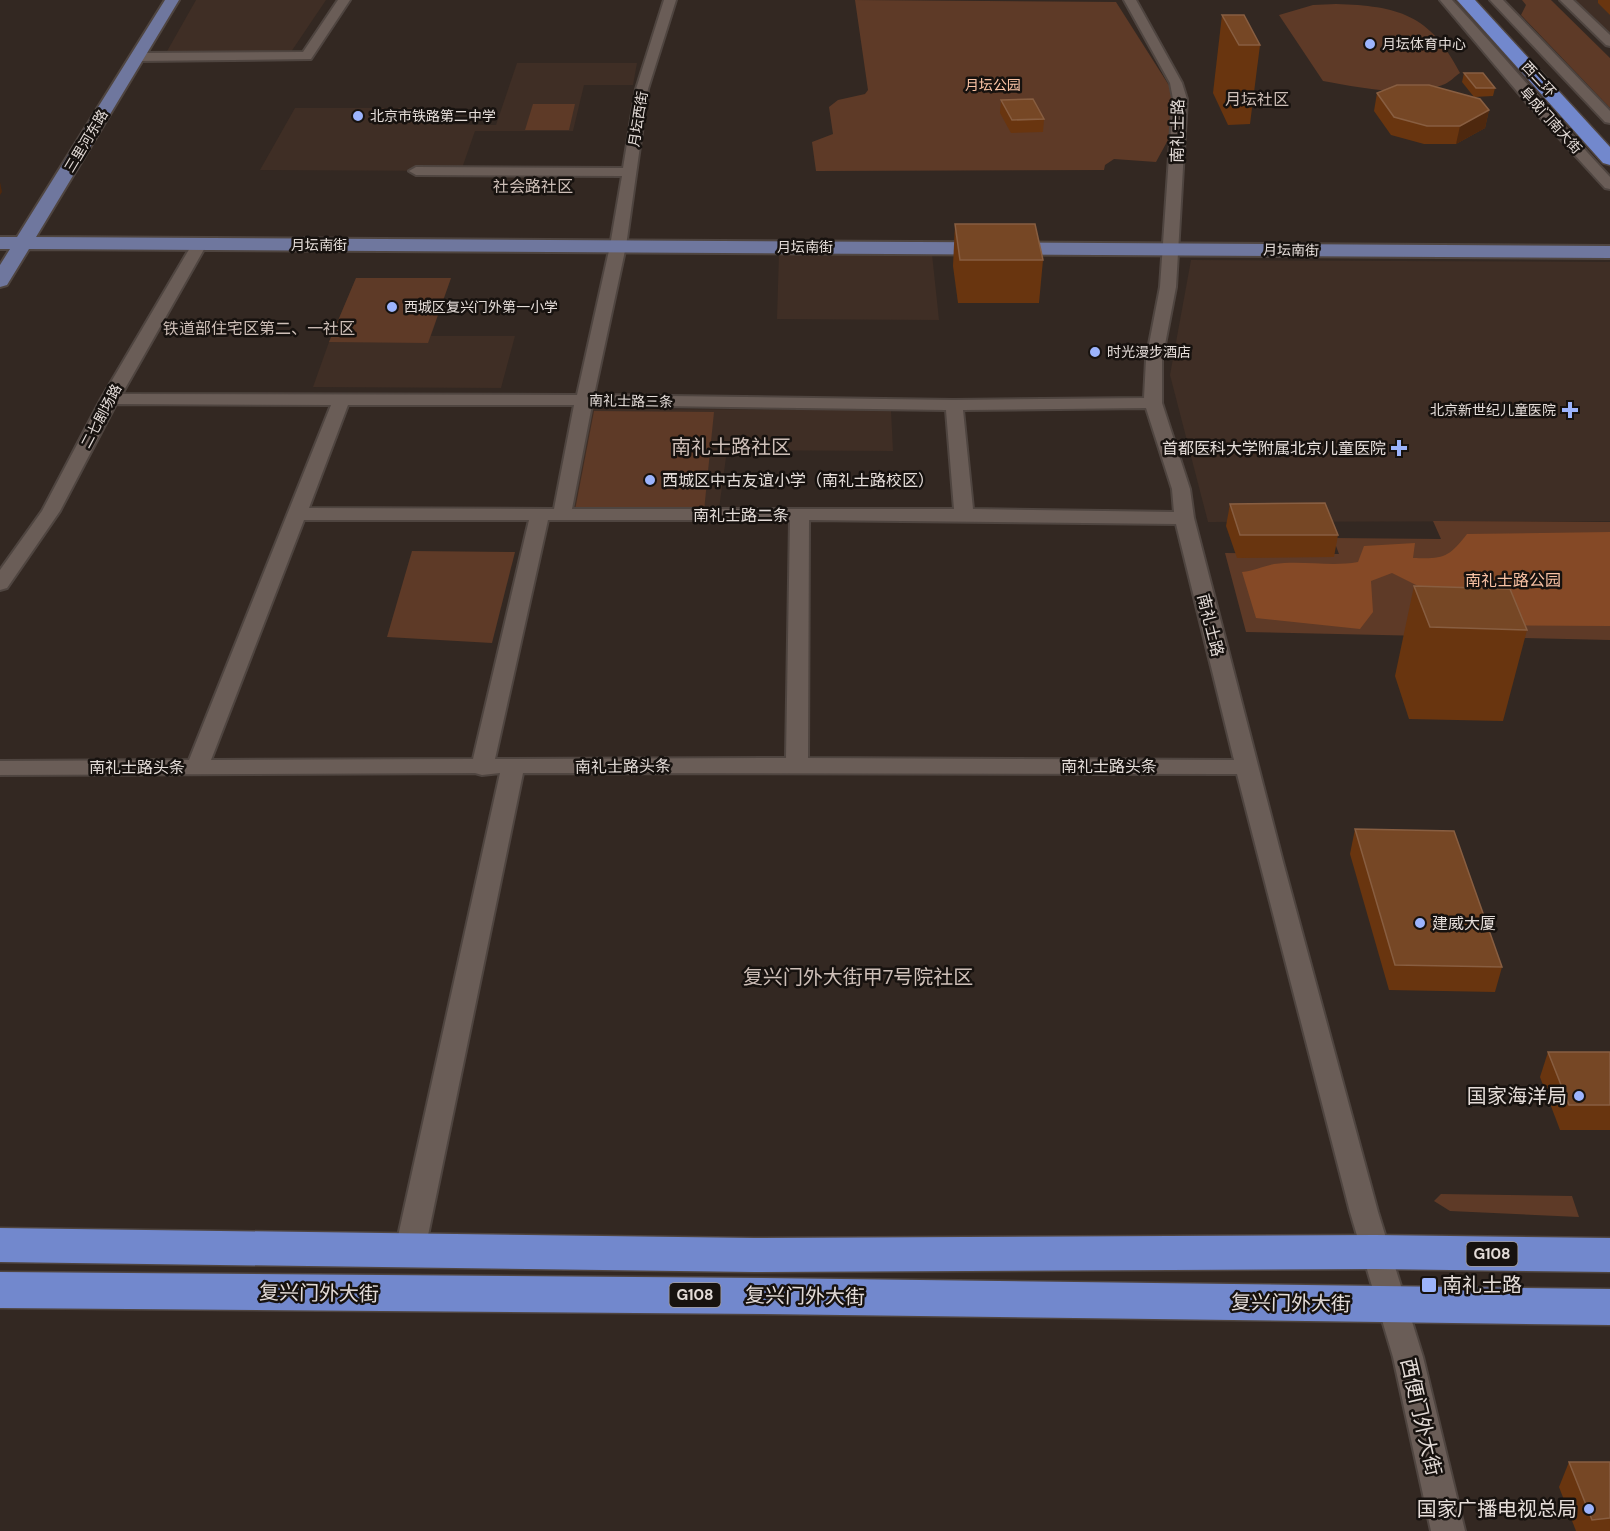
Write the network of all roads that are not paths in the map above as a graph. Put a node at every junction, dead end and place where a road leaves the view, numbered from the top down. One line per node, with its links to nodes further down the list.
1 (159, 0): 19 (main road, 三里河东路)
2 (172, 0): 12 (main road, 三里河东路)
3 (344, 0): 12 (street)
4 (670, 0): 17 (street, 月坛西街)
5 (1130, 0): 23 (street, 南礼士路)
6 (1446, 0): 18 (street, 阜成门南大街)
7 (1466, 0): 15 (highway, 西二环)
8 (1481, 0): 14 (highway, 西二环)
9 (1497, 0): 13 (street)
10 (1566, 0): 11 (street)
11 (1610, 42)
12 (139, 57): 19 (main road, 三里河东路)
13 (1610, 119)
14 (1610, 140)
15 (1610, 159)
16 (416, 171): 17 (street)
17 (630, 172): 21 (street, 月坛西街)
18 (1610, 185)
19 (10, 242): 20 (main road, 月坛南街); 21 (main road, 月坛南街); 25 (main road, 三里河东路)
20 (199, 244): 21 (main road, 月坛南街); 26 (street, 二七剧场路)
21 (618, 244): 23 (main road, 月坛南街); 28 (street, 月坛西街)
22 (1610, 245): 23 (main road, 月坛南街)
23 (1171, 246): 24 (main road, 月坛南街); 29 (street, 南礼士路)
24 (1610, 252)
25 (0, 281)
26 (110, 399): 27 (street, 南礼士路三条); 37 (street, 二七剧场路)
27 (342, 399): 28 (street, 南礼士路三条); 31 (street)
28 (584, 400): 30 (street, 南礼士路三条); 33 (street, 月坛西街)
29 (1153, 403): 30 (street, 南礼士路三条); 36 (street, 南礼士路)
30 (954, 405): 35 (street)
31 (297, 514): 32 (street, 南礼士路二条); 39 (street)
32 (540, 514): 33 (street, 南礼士路二条); 43 (street)
33 (562, 514): 34 (street, 南礼士路二条)
34 (801, 515): 35 (street, 南礼士路二条); 38 (street)
35 (964, 515): 36 (street, 南礼士路二条)
36 (1184, 518): 41 (street, 南礼士路)
37 (0, 584)
38 (797, 765): 40 (street, 南礼士路头条); 41 (street, 南礼士路头条)
39 (198, 766): 42 (street, 南礼士路头条); 43 (street, 南礼士路头条)
40 (513, 767): 43 (street, 南礼士路头条); 45 (street)
41 (1247, 767): 46 (street, 南礼士路)
42 (0, 768)
43 (482, 768)
44 (0, 1245): 45 (highway, G108)
45 (410, 1250): 46 (highway, G108)
46 (1375, 1252): 47 (highway, G108); 49 (street, 西便门外大街)
47 (1610, 1255)
48 (0, 1290): 49 (highway, 复兴门外大街 / G108)
49 (1391, 1305): 50 (highway, 复兴门外大街 / G108); 51 (street, 西便门外大街)
50 (1610, 1307)
51 (1448, 1531)

